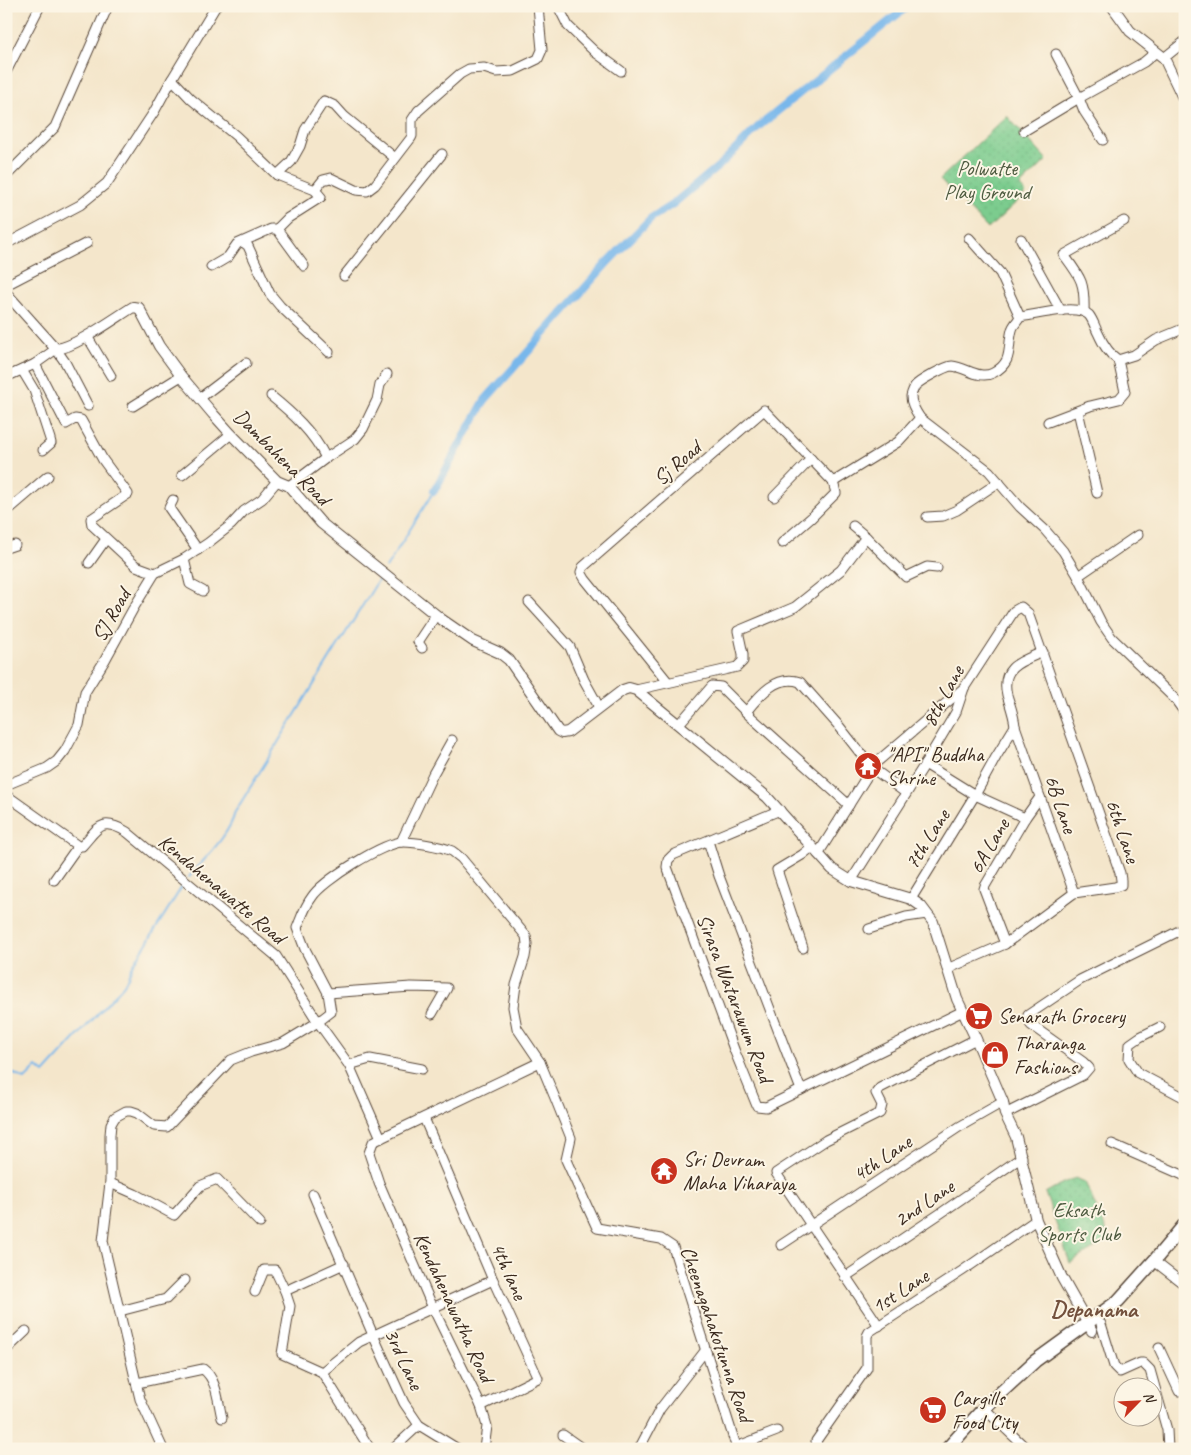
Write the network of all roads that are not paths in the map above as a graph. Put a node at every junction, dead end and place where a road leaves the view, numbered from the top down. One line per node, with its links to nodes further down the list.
1 (40, 6): 12 (street)
2 (108, 6): 21 (street)
3 (216, 6): 13 (street)
4 (538, 6): 19 (street)
5 (558, 6): 11 (street)
6 (1112, 6): 8 (street)
7 (1185, 41): 10 (street)
8 (1156, 52): 10 (street); 14 (street)
9 (1056, 54): 14 (street)
10 (1164, 58): 15 (street)
11 (622, 71)
12 (6, 72)
13 (172, 79): 20 (street); 29 (street)
14 (1079, 98): 16 (street); 17 (street)
15 (1184, 98)
16 (1024, 132)
17 (1103, 140)
18 (442, 154): 32 (street)
19 (395, 158): 20 (street); 22 (street)
20 (277, 175): 22 (street)
21 (6, 176)
22 (315, 190): 24 (street)
23 (1124, 221): 36 (street)
24 (277, 229): 27 (street); 30 (street)
25 (969, 238): 37 (street)
26 (1021, 239): 35 (street)
27 (243, 242): 31 (street); 41 (street)
28 (87, 243): 33 (street)
29 (6, 244)
30 (304, 266)
31 (211, 267)
32 (344, 276)
33 (6, 285)
34 (8, 297): 40 (street)
35 (1061, 310): 36 (street); 37 (street)
36 (1084, 312): 42 (street)
37 (1020, 317): 55 (street)
38 (1185, 328): 42 (street)
39 (87, 336): 40 (street, Dambahena Road); 47 (street); 48 (street, Dambahena Road)
40 (56, 350): 44 (street); 52 (street)
41 (329, 352)
42 (1118, 360): 54 (street)
43 (246, 363): 51 (street)
44 (34, 364): 45 (street); 75 (street)
45 (22, 370): 49 (street); 58 (street)
46 (387, 374): 59 (street)
47 (111, 376)
48 (181, 376): 51 (street, Dambahena Road); 53 (street)
49 (6, 377)
50 (271, 396): 59 (street)
51 (200, 398): 57 (street, Dambahena Road)
52 (88, 406)
53 (133, 406)
54 (1078, 411): 56 (street); 67 (street)
55 (920, 418): 64 (street); 65 (street)
56 (1048, 422)
57 (231, 434): 61 (street); 63 (street, Dambahena Road)
58 (43, 450)
59 (326, 458): 66 (street)
60 (811, 459): 64 (street, Sj Road); 68 (street); 89 (street, Sj Road)
61 (182, 475)
62 (48, 476): 70 (street)
63 (277, 481): 66 (street, Dambahena Road); 77 (street, SJ Road)
64 (833, 482): 76 (street)
65 (999, 482): 71 (street); 82 (street)
66 (289, 486): 86 (street, Dambahena Road)
67 (1097, 493)
68 (774, 497)
69 (173, 500): 77 (street)
70 (6, 512)
71 (927, 518)
72 (854, 526): 74 (street)
73 (1138, 536): 82 (street)
74 (866, 537): 80 (street); 89 (street)
75 (106, 539): 79 (street); 81 (street)
76 (782, 543)
77 (198, 550): 78 (street, SJ Road)
78 (184, 559): 81 (street, SJ Road); 83 (street)
79 (89, 563)
80 (937, 568)
81 (155, 574): 100 (street, SJ Road)
82 (1078, 576): 94 (street)
83 (203, 592)
84 (529, 602): 92 (street)
85 (1021, 607): 88 (street, 6th Lane); 90 (street, 8th Lane)
86 (436, 615): 87 (street); 92 (street, Dambahena Road)
87 (422, 648)
88 (1043, 652): 96 (street); 114 (street, 6th Lane)
89 (668, 682): 91 (street)
90 (964, 688): 98 (street, 8th Lane); 99 (street)
91 (636, 690): 92 (street); 95 (street)
92 (599, 707)
93 (746, 712): 95 (street); 99 (street); 105 (street)
94 (1185, 712)
95 (679, 724): 106 (street)
96 (1015, 726): 103 (street, 7th Lane); 104 (street, 6B Lane)
97 (452, 740): 109 (street)
98 (925, 764): 101 (street, 8th Lane); 103 (street)
99 (872, 768): 101 (street); 105 (street)
100 (6, 785)
101 (906, 793): 113 (street, 8th Lane)
102 (6, 795): 110 (street)
103 (975, 795): 107 (street); 115 (street, 7th Lane)
104 (1040, 797): 107 (street, 6A Lane); 114 (street, 6B Lane)
105 (849, 805): 111 (street)
106 (780, 810): 108 (street, Sirasa Watarawum Road); 111 (street)
107 (1025, 818): 119 (street, 6A Lane)
108 (708, 840): 131 (street); 131 (street, Sirasa Watarawum Road)
109 (401, 842): 122 (street); 128 (street)
110 (78, 846): 112 (street); 125 (street, Kendahenawatte Road)
111 (815, 850): 113 (street); 120 (street)
112 (54, 880)
113 (851, 880): 115 (street)
114 (1074, 893): 119 (street, 6th Lane)
115 (910, 899): 116 (street)
116 (927, 914): 118 (street); 121 (street)
117 (1185, 928): 134 (street)
118 (869, 929)
119 (1006, 944): 121 (street, 6th Lane)
120 (803, 948)
121 (947, 969): 123 (street)
122 (328, 993): 124 (street); 125 (street)
123 (963, 1011): 127 (street); 131 (street, Sirasa Watarawum Road)
124 (432, 1014)
125 (318, 1022): 129 (street, Kendahenawatte Road); 140 (street)
126 (1160, 1027): 132 (street)
127 (976, 1039): 133 (street); 145 (street)
128 (540, 1062): 135 (street); 164 (street, Cheenagahakotunna Road)
129 (349, 1064): 130 (street); 136 (street, Kendahenawatte Road)
130 (422, 1070)
131 (801, 1090)
132 (1185, 1098)
133 (1003, 1102): 134 (street); 145 (street, 4th Lane)
134 (1006, 1114): 138 (street)
135 (424, 1118): 136 (street); 152 (street, 4th lane)
136 (381, 1138): 156 (street, Kendahenawatha Road)
137 (1112, 1144): 139 (street)
138 (1022, 1157): 142 (street); 150 (street, 2nd Lane)
139 (1185, 1176)
140 (110, 1183): 143 (street); 157 (street)
141 (313, 1194): 148 (street, 3rd Lane)
142 (1036, 1220): 158 (street, 1st Lane); 159 (street)
143 (260, 1224)
144 (1185, 1224): 149 (main road)
145 (811, 1226): 147 (street, 4th Lane); 150 (street)
146 (1185, 1237): 149 (main road)
147 (781, 1245)
148 (344, 1264): 154 (street); 161 (street, 3rd Lane)
149 (1157, 1264): 153 (street); 159 (main road)
150 (845, 1276): 158 (street)
151 (185, 1280): 157 (street)
152 (493, 1280): 156 (street); 168 (street, 4th lane)
153 (1185, 1285)
154 (286, 1290): 155 (street); 165 (street)
155 (256, 1292)
156 (433, 1308): 161 (street); 168 (street, Kendahenawatha Road)
157 (120, 1311): 166 (street)
158 (879, 1326): 182 (street, 1st Lane)
159 (1094, 1326): 169 (main road); 183 (main road); 186 (street)
160 (26, 1331): 163 (street)
161 (373, 1335): 165 (street); 171 (street, 3rd Lane)
162 (1158, 1348): 167 (street)
163 (6, 1350)
164 (705, 1351): 174 (street, Cheenagahakotunna Road); 181 (street)
165 (322, 1372): 176 (street)
166 (137, 1383): 170 (street); 175 (street)
167 (1185, 1389)
168 (480, 1406): 179 (street, Kendahenawatha Road)
169 (989, 1414): 184 (main road); 185 (street)
170 (222, 1418)
171 (418, 1425): 177 (street); 178 (street, 3rd Lane)
172 (777, 1431): 174 (street)
173 (563, 1435): 180 (street)
174 (736, 1448)
175 (163, 1449)
176 (370, 1449)
177 (394, 1449)
178 (458, 1449)
179 (484, 1449)
180 (582, 1449)
181 (638, 1449)
182 (818, 1449)
183 (947, 1449)
184 (958, 1449)
185 (1027, 1449)
186 (1168, 1449)

